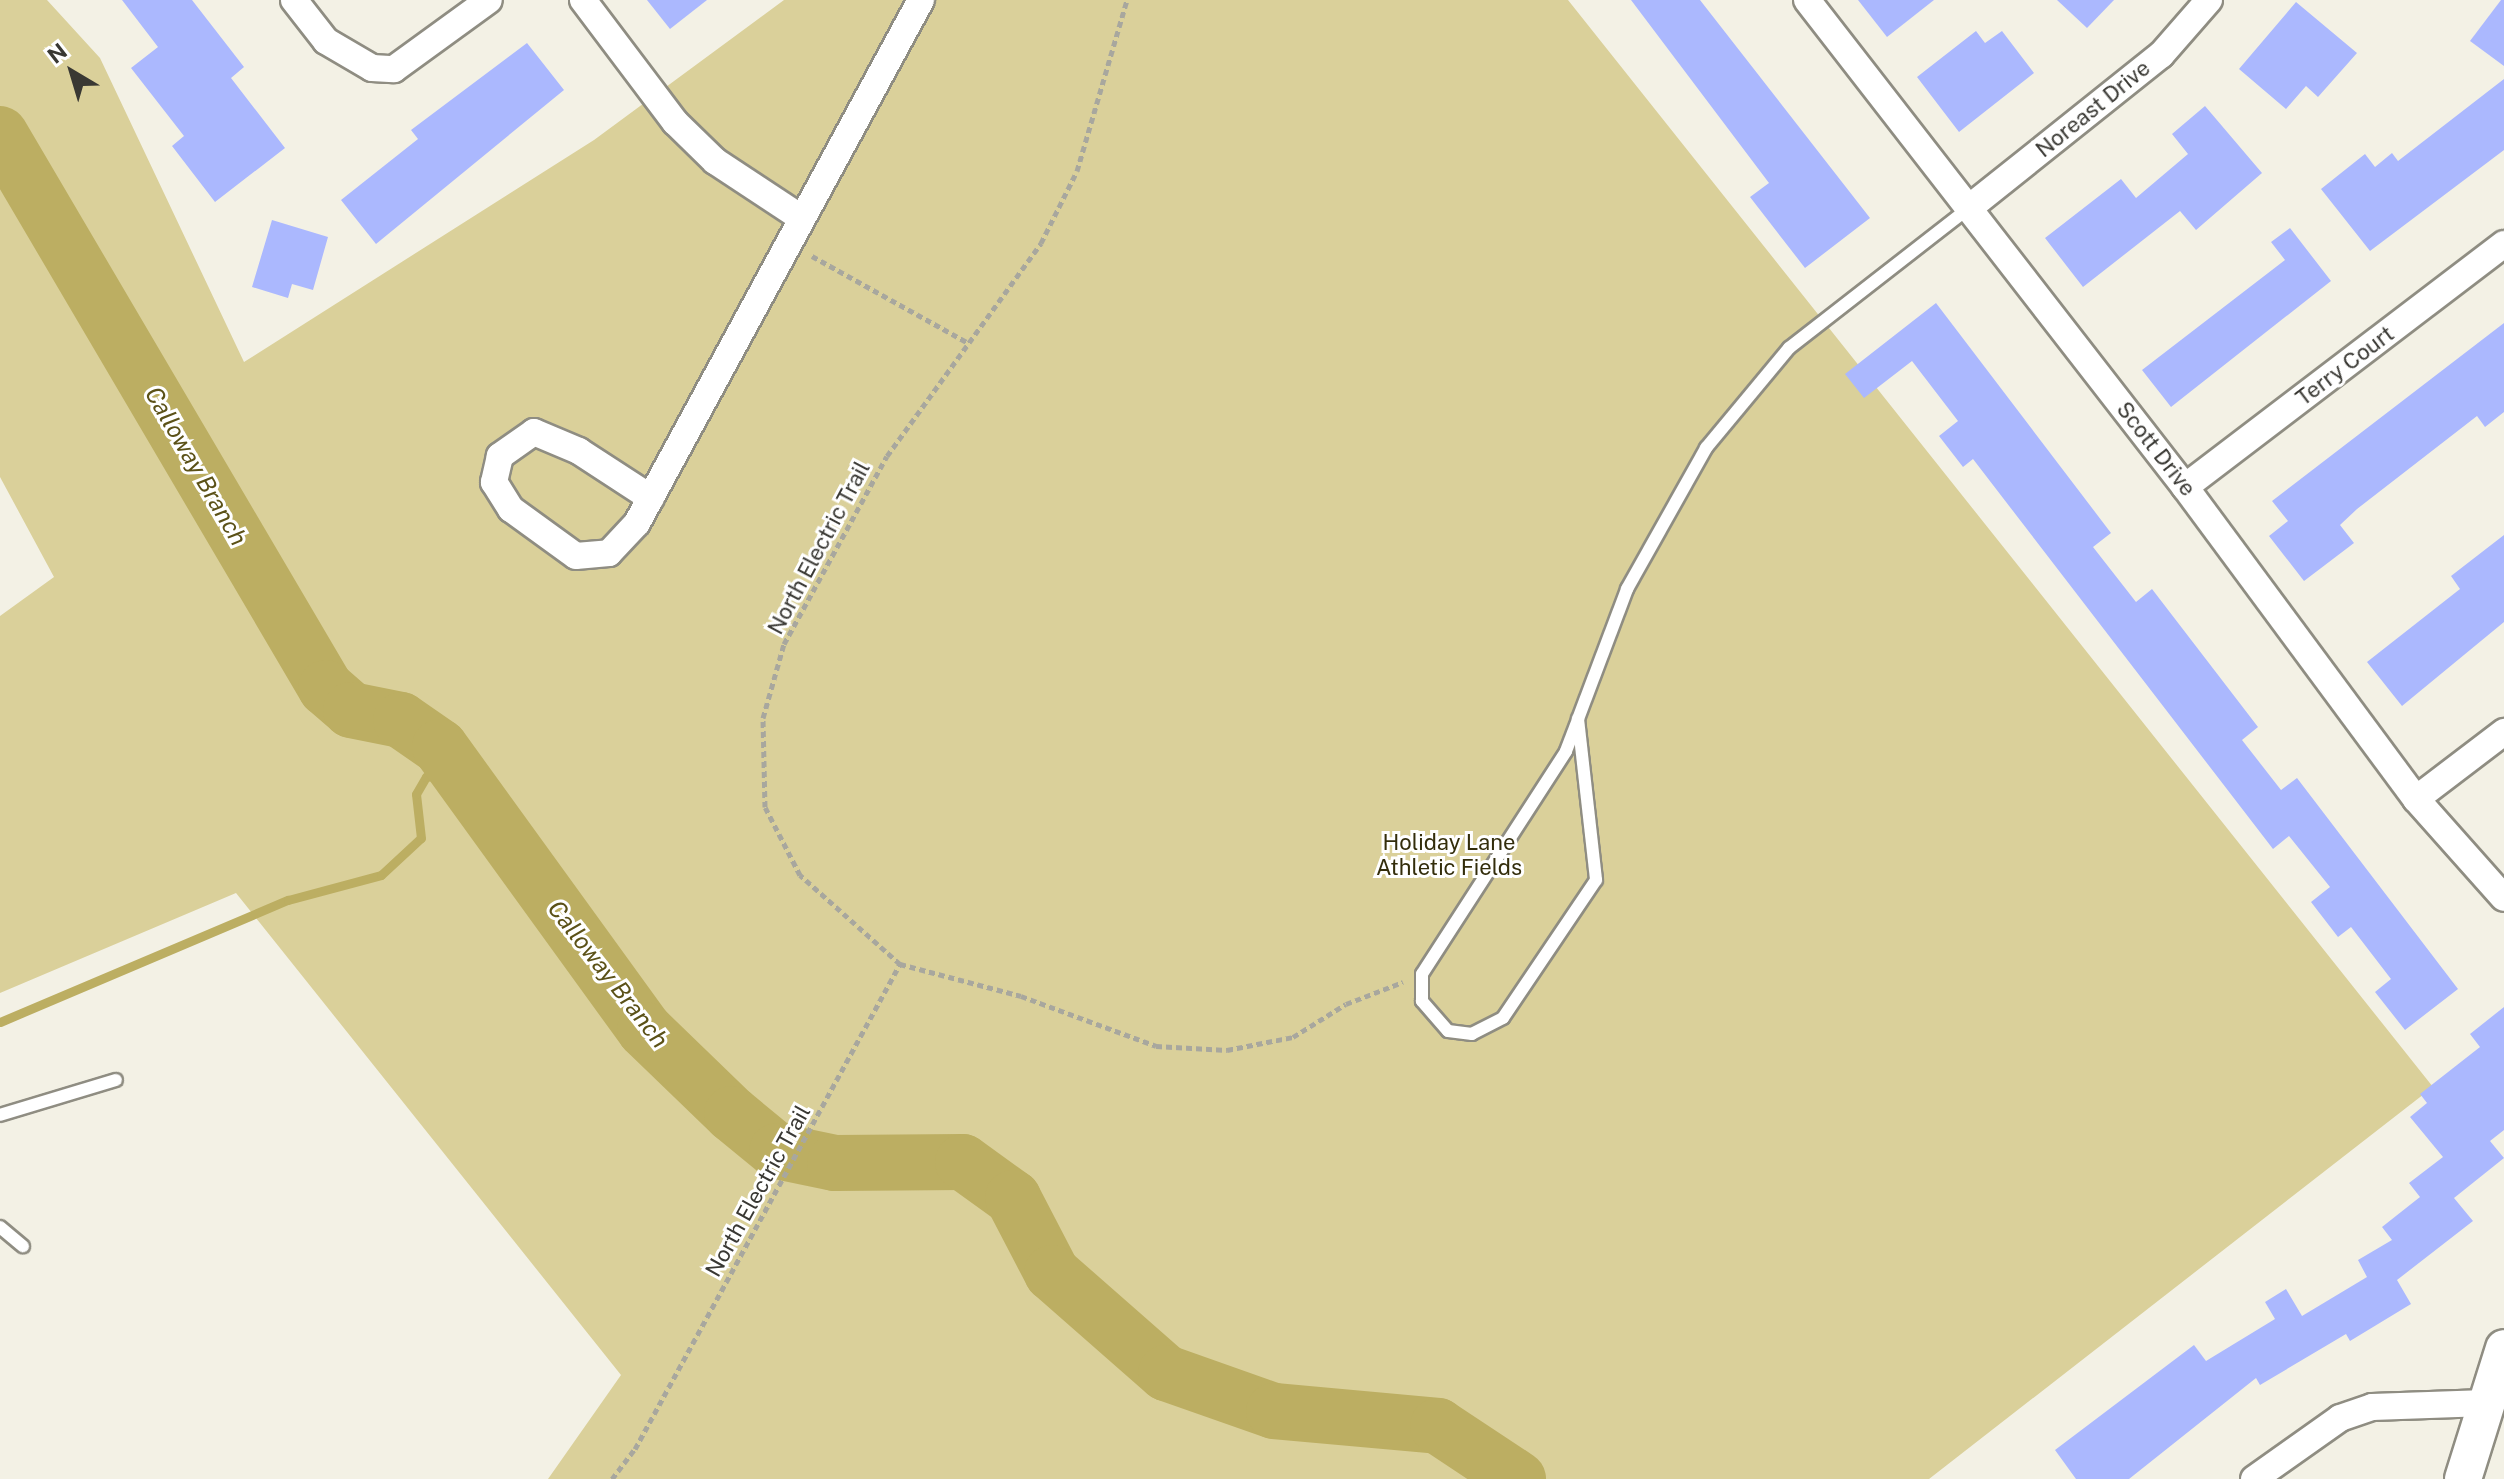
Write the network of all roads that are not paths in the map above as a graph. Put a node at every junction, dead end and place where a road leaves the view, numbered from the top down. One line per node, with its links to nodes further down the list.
1 (294, 0): 2 (street)
2 (489, 0)
3 (583, 0): 8 (street)
4 (921, 0): 8 (street)
5 (1807, 0): 7 (street, Scott Drive)
6 (2209, 0): 7 (street, Noreast Drive)
7 (1969, 208): 10 (street, Scott Drive); 12 (lane)
8 (800, 217): 11 (street)
9 (2504, 244): 10 (street, Terry Court)
10 (2185, 487): 14 (street, Scott Drive)
11 (651, 498): 11 (street)
12 (1578, 719): 12 (lane)
13 (2504, 732): 14 (street)
14 (2416, 799): 15 (street, Scott Drive)
15 (2504, 898)
16 (116, 1080): 17 (lane)
17 (0, 1115)
18 (0, 1227): 19 (lane)
19 (23, 1246)
20 (2504, 1348): 21 (street)
21 (2486, 1403): 22 (street); 23 (street)
22 (2254, 1479)
23 (2463, 1479)

